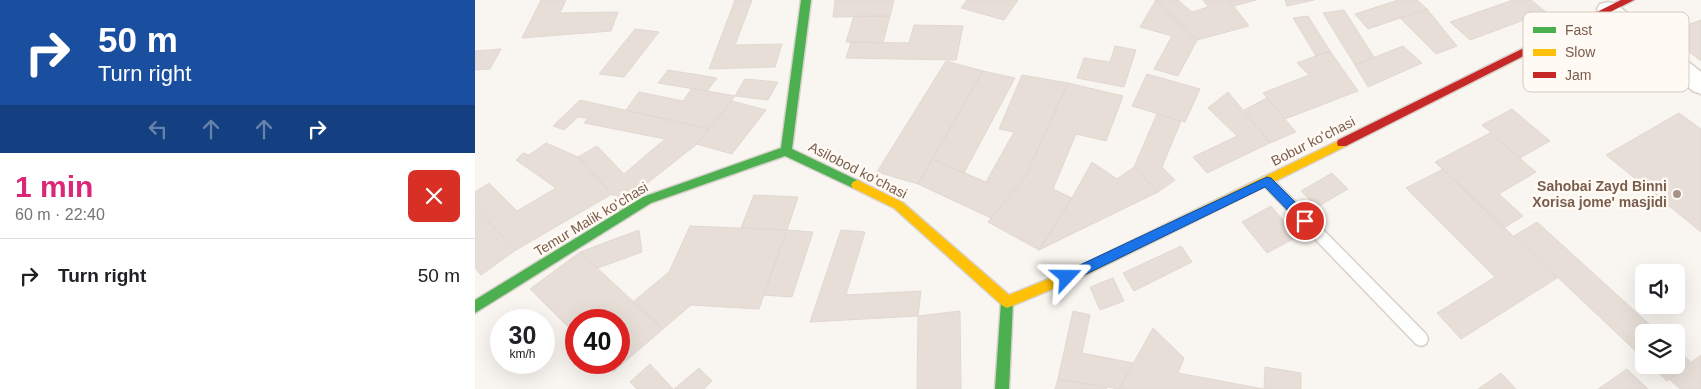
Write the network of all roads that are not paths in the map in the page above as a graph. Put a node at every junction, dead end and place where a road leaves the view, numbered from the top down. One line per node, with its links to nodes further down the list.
1 (806, 0): 9 (street, Asilobod koʻchasi)
2 (1629, 0): 3 (street, Bobur koʻchasi)
3 (1608, 9): 4 (street, Bobur koʻchasi); 5 (street)
4 (1602, 12)
5 (1612, 12)
6 (1523, 52): 10 (street, Bobur koʻchasi)
7 (1689, 75): 8 (street)
8 (1701, 85)
9 (786, 151): 11 (street, Asilobod koʻchasi); 12 (street, Temur Malik koʻchasi)
10 (1267, 181): 11 (street, Bobur koʻchasi); 13 (lane)
11 (1007, 302): 14 (street)
12 (475, 307)
13 (1421, 339)
14 (1001, 389)

